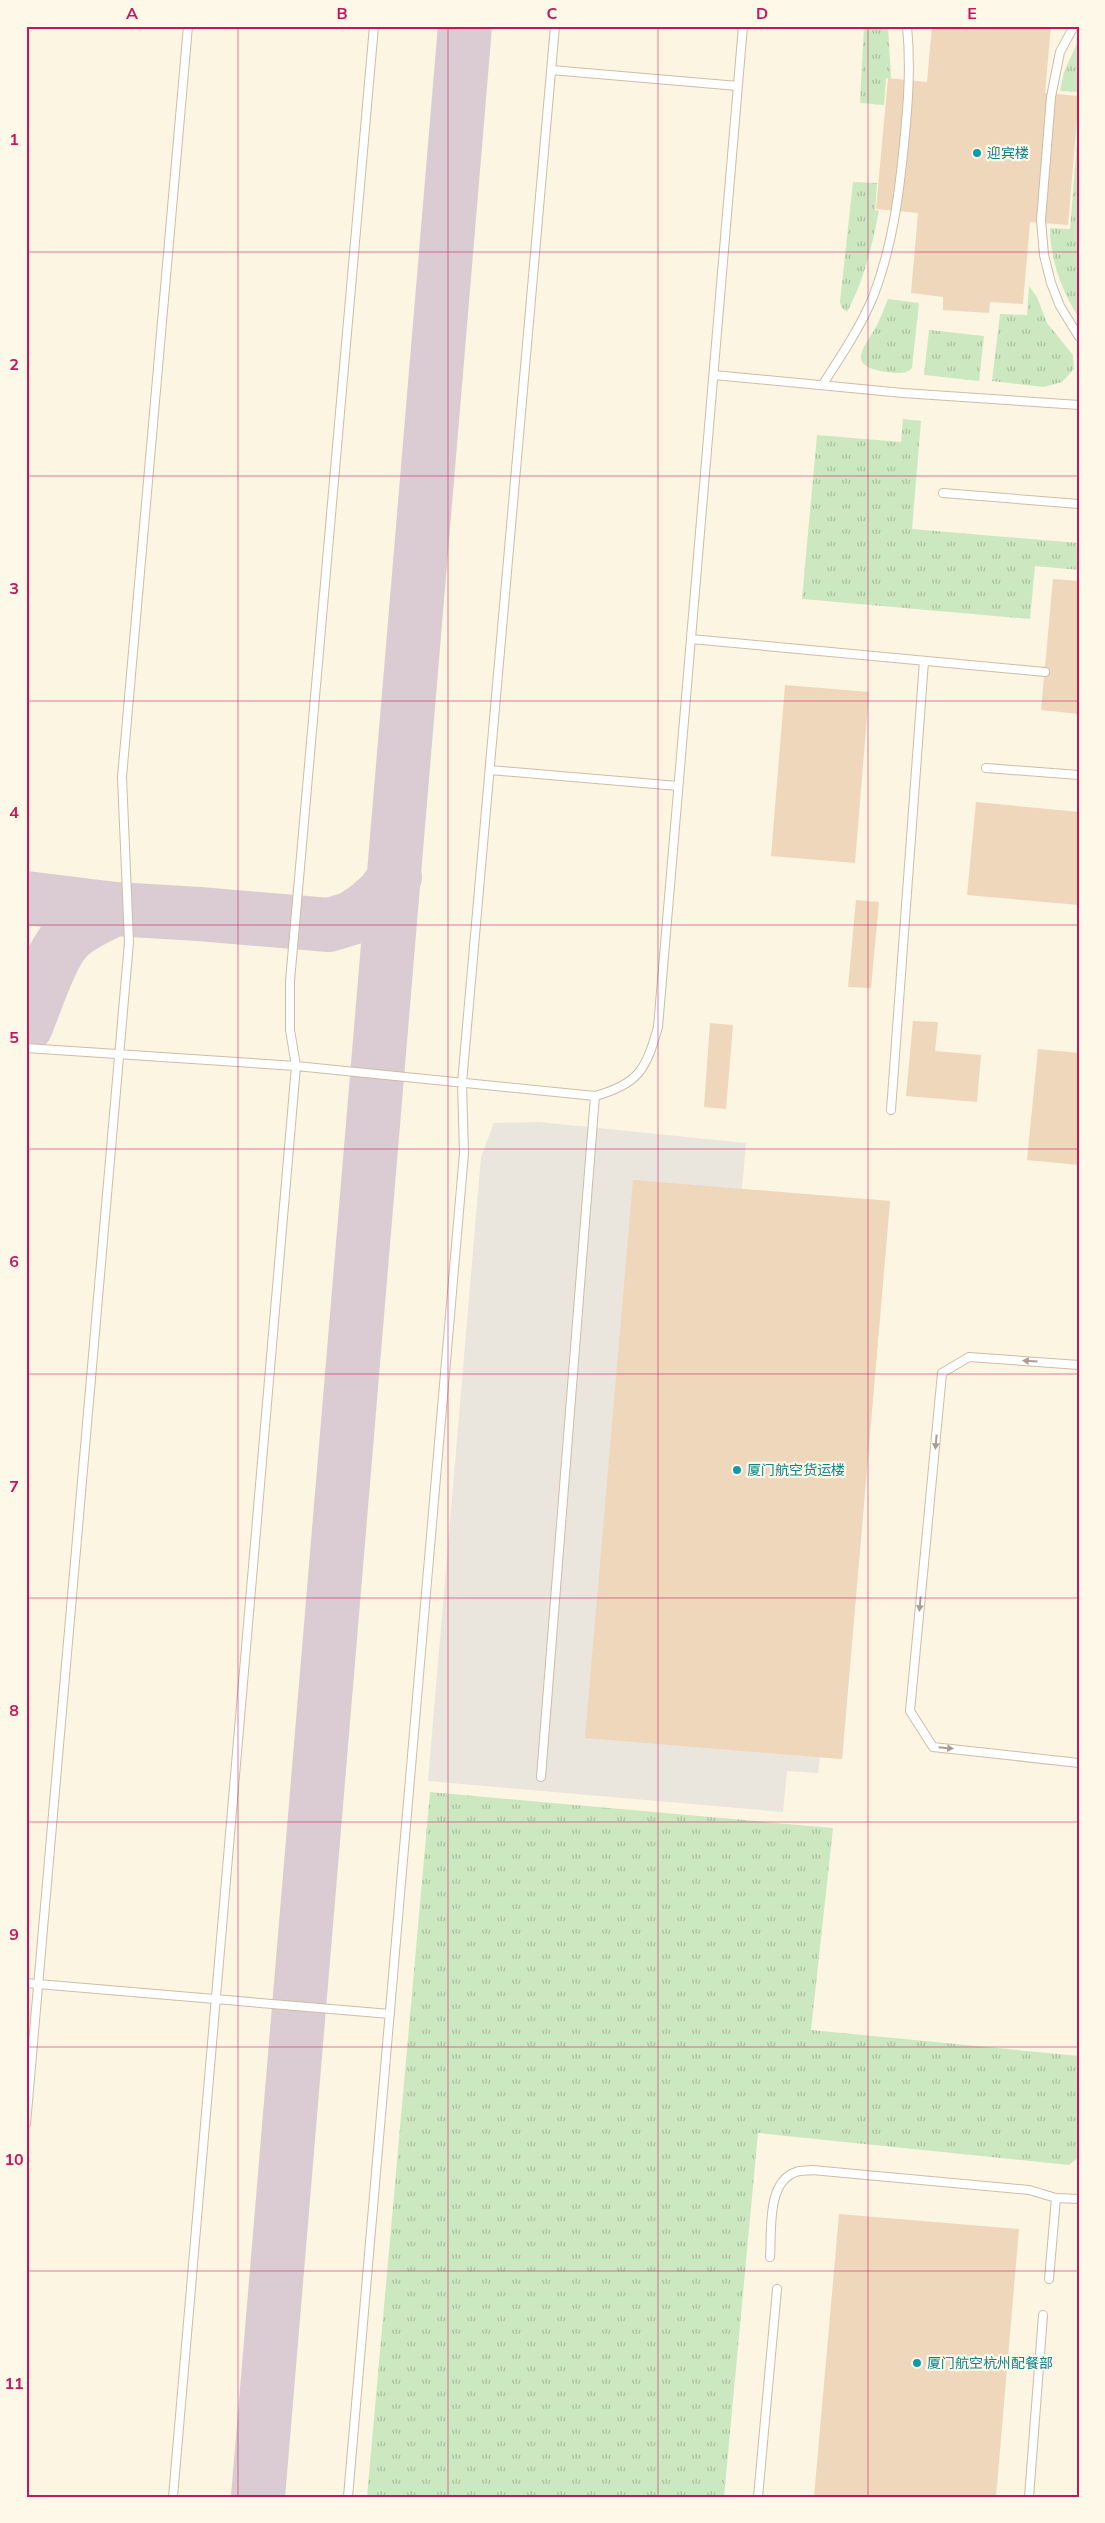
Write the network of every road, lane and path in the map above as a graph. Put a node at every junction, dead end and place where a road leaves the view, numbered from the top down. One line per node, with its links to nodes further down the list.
1 (188, 26): 23 (lane)
2 (374, 26): 24 (lane)
3 (555, 26): 7 (lane)
4 (743, 26): 8 (lane)
5 (907, 26): 11 (lane)
6 (1074, 26): 9 (lane)
7 (551, 70): 8 (lane); 19 (lane)
8 (738, 86): 10 (lane)
9 (1079, 337)
10 (714, 375): 11 (lane); 15 (lane)
11 (823, 384): 12 (lane)
12 (1079, 405)
13 (943, 493): 14 (lane)
14 (1079, 504)
15 (691, 639): 16 (lane); 21 (lane)
16 (924, 661): 17 (lane); 27 (lane)
17 (1045, 672)
18 (986, 768): 20 (lane)
19 (490, 770): 21 (lane); 25 (lane)
20 (1079, 775)
21 (678, 786): 26 (lane)
22 (26, 1048): 23 (lane)
23 (118, 1054): 24 (lane); 32 (lane)
24 (296, 1066): 25 (lane); 33 (lane)
25 (462, 1083): 26 (lane); 34 (lane)
26 (595, 1096): 30 (lane)
27 (891, 1110)
28 (1079, 1365): 29 (lane, one-way to 29)
29 (1079, 1763)
30 (541, 1777)
31 (26, 1983): 32 (lane)
32 (39, 1984): 33 (lane); 35 (lane)
33 (216, 1998): 34 (lane); 42 (lane)
34 (390, 2014): 43 (lane)
35 (26, 2124)
36 (1056, 2198): 37 (lane); 38 (lane); 39 (lane)
37 (1079, 2198)
38 (770, 2257)
39 (1049, 2279)
40 (777, 2289): 44 (lane)
41 (1044, 2315): 45 (lane)
42 (173, 2497)
43 (348, 2497)
44 (758, 2497)
45 (1029, 2497)

